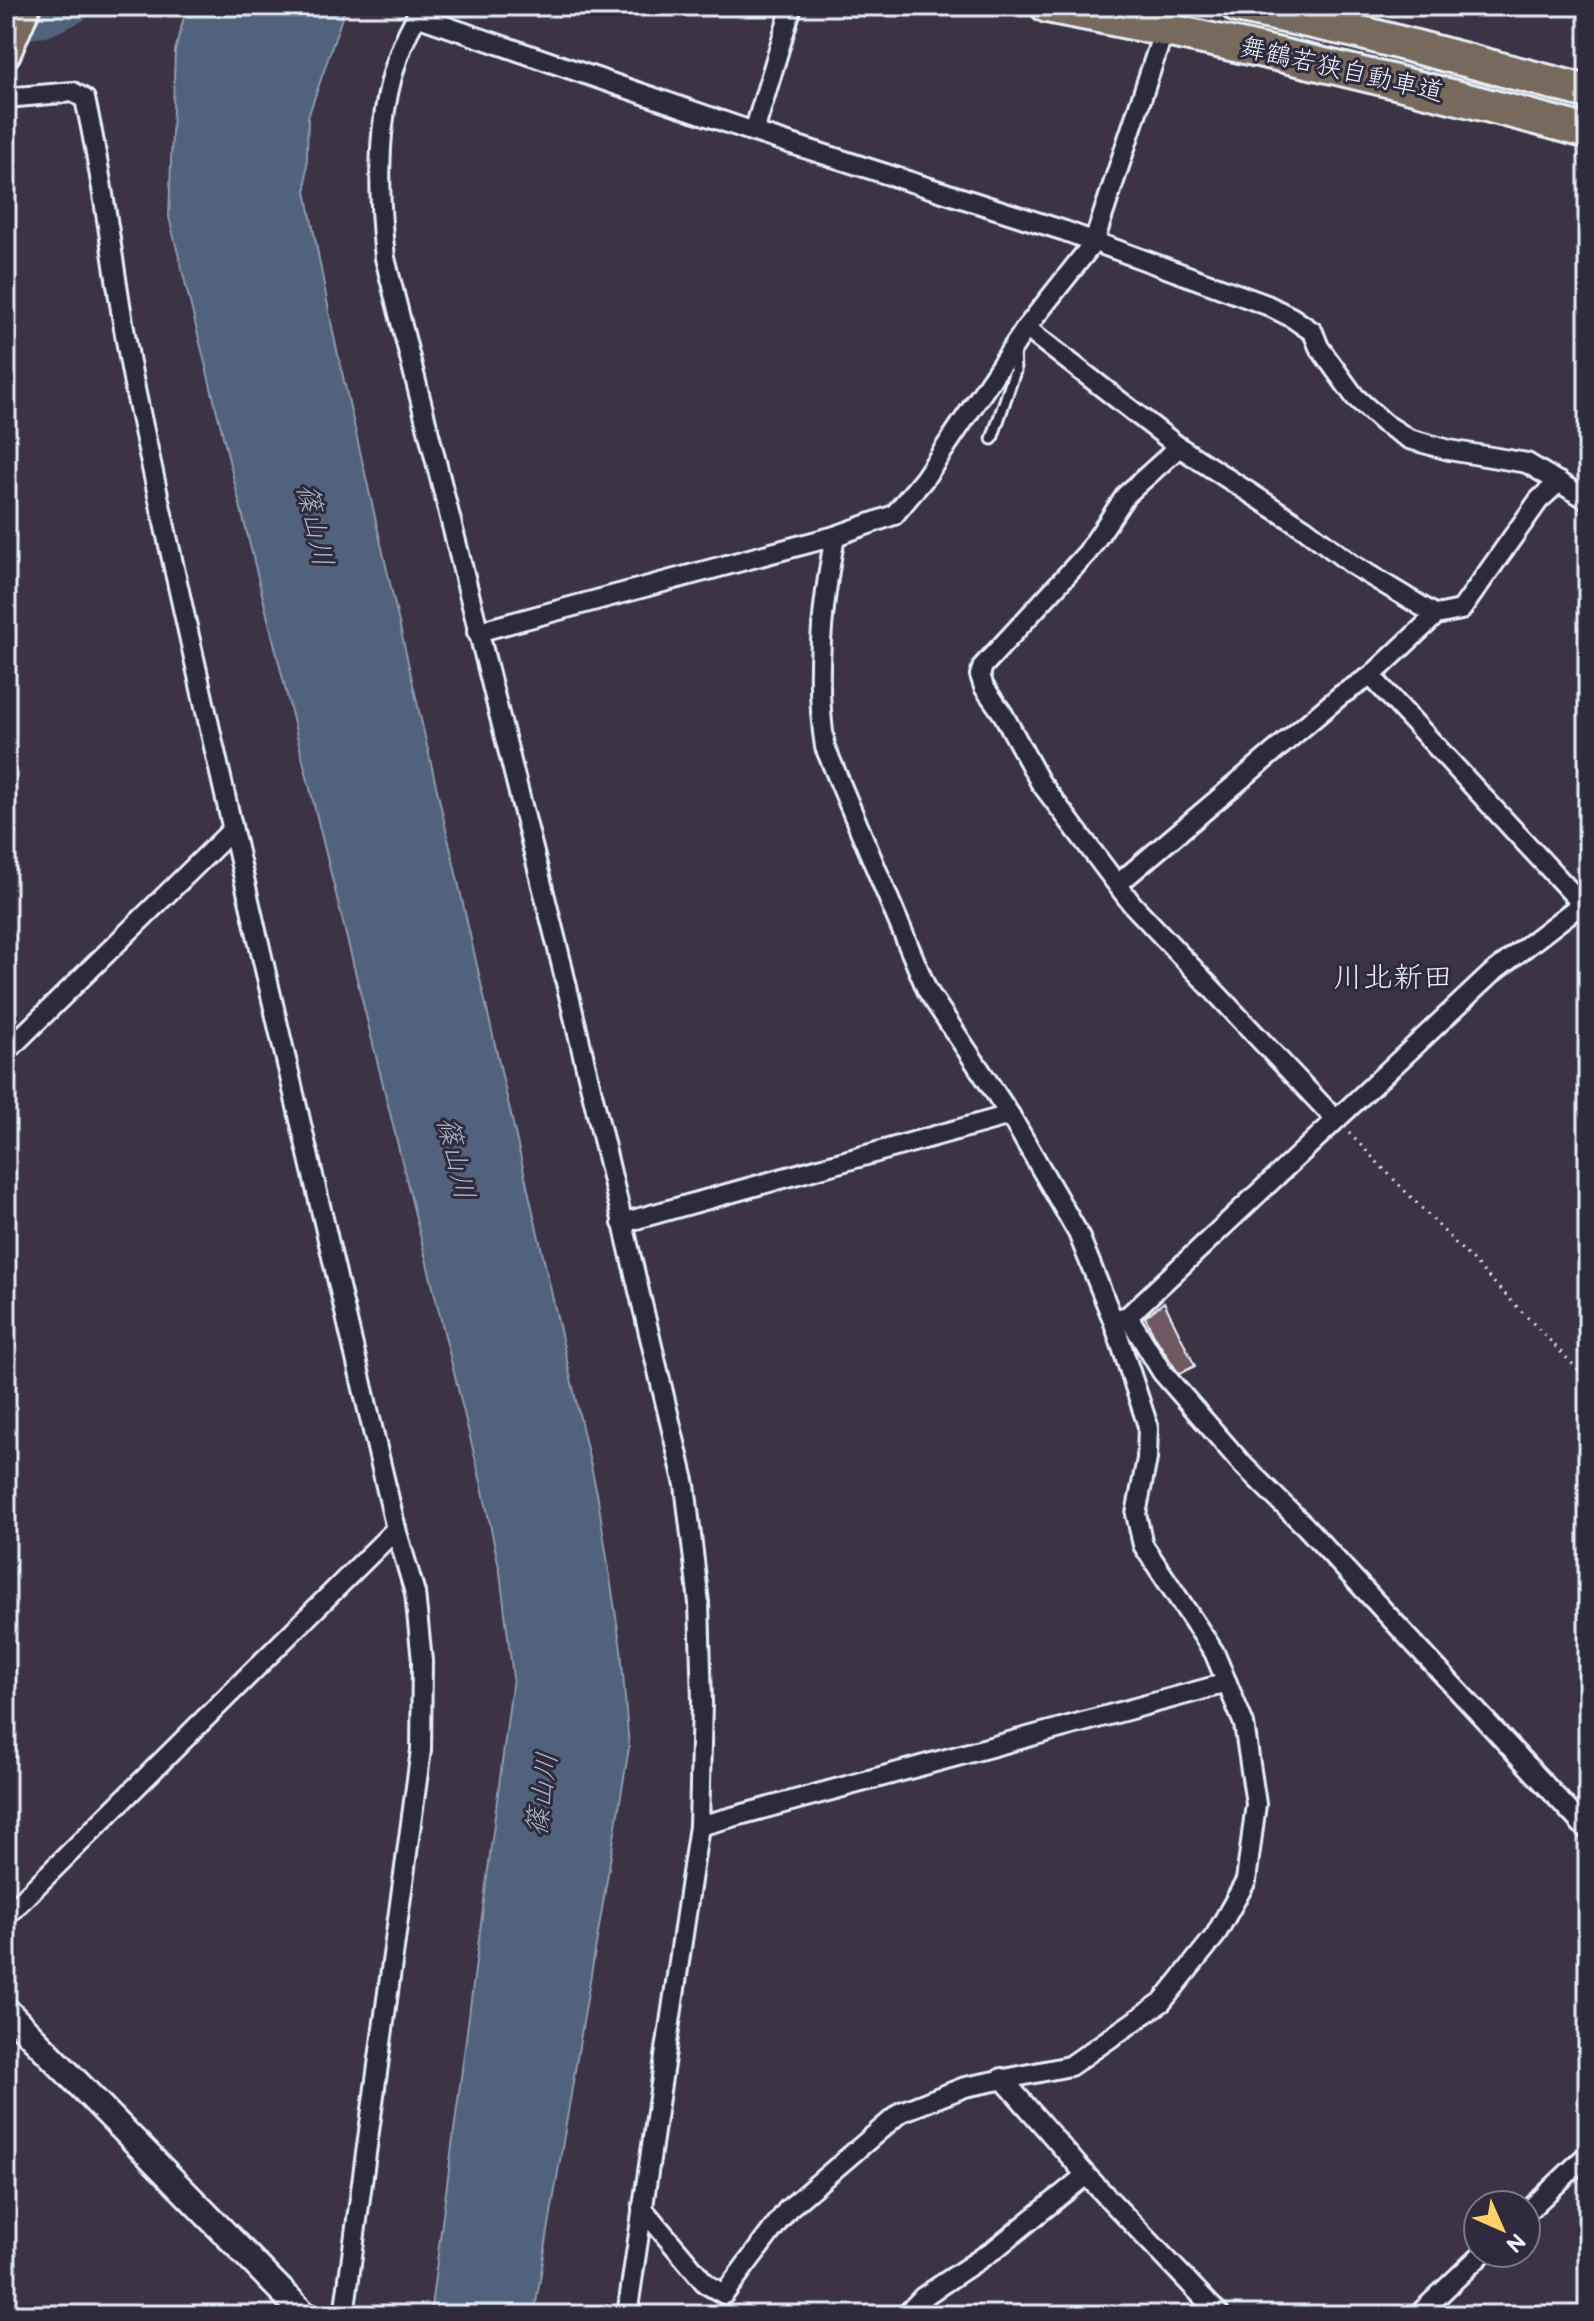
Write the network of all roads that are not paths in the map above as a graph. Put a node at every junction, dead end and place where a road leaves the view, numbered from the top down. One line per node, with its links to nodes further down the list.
1 (26, 6): 7 (main road)
2 (792, 6): 10 (street)
3 (1047, 6): 11 (highway, 舞鶴若狭自動車道)
4 (1237, 6): 8 (highway, 舞鶴若狭自動車道)
5 (420, 11): 10 (street); 21 (street)
6 (1159, 45): 12 (street)
7 (6, 53)
8 (1588, 92)
9 (6, 98): 23 (street)
10 (754, 132): 12 (street)
11 (1588, 132)
12 (1094, 242): 13 (street); 17 (street)
13 (1026, 328): 14 (street); 16 (street)
14 (1014, 344): 15 (lane); 19 (street)
15 (992, 439)
16 (1179, 447): 20 (street); 24 (street)
17 (1559, 482): 18 (street); 20 (street)
18 (1588, 500)
19 (835, 536): 21 (street); 27 (street)
20 (1436, 615): 22 (street)
21 (477, 632): 29 (street)
22 (1371, 676): 24 (street); 25 (street)
23 (232, 830): 26 (street); 31 (street)
24 (1119, 883): 28 (street)
25 (1584, 908): 28 (street)
26 (6, 1052)
27 (1010, 1115): 29 (street); 30 (street)
28 (1335, 1119): 30 (street)
29 (622, 1223): 33 (street)
30 (1120, 1318): 32 (street); 34 (street)
31 (396, 1529): 35 (street); 44 (street)
32 (1227, 1683): 33 (street); 37 (street)
33 (699, 1826): 41 (street)
34 (1588, 1831)
35 (6, 1916)
36 (6, 2010): 43 (street)
37 (1002, 2078): 39 (street); 41 (street)
38 (1588, 2154): 40 (street)
39 (1086, 2175): 46 (street); 47 (street)
40 (1542, 2198)
41 (642, 2208): 45 (street)
42 (1466, 2269): 48 (street)
43 (301, 2314)
44 (344, 2315)
45 (627, 2315)
46 (906, 2315)
47 (1220, 2315)
48 (1418, 2315)

